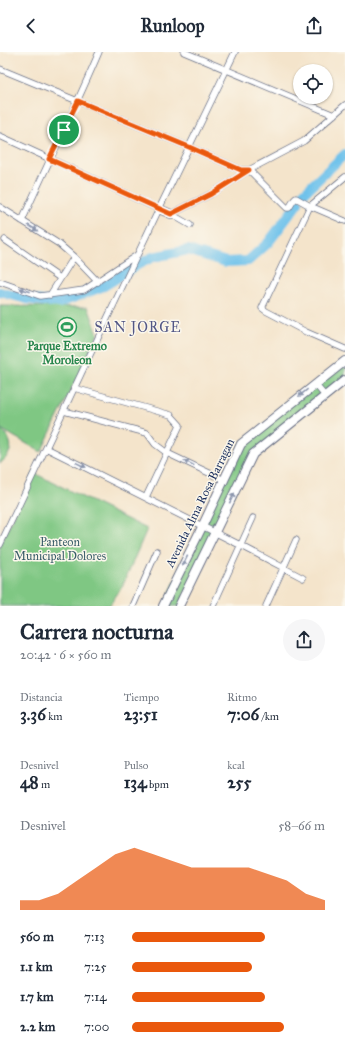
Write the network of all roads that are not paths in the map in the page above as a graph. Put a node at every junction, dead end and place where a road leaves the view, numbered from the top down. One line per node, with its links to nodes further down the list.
1 (99, 52): 6 (street)
2 (184, 52): 5 (street)
3 (235, 52): 5 (street)
4 (0, 69): 6 (street)
5 (226, 70): 8 (street); 10 (street)
6 (78, 101): 10 (street); 11 (street)
7 (345, 105): 8 (street)
8 (334, 115): 12 (street)
9 (0, 136): 11 (street)
10 (189, 147): 12 (street); 16 (street)
11 (49, 159): 16 (street); 18 (street)
12 (249, 170): 14 (street); 17 (street)
13 (345, 177): 14 (street)
14 (308, 205): 19 (street); 28 (street)
15 (0, 207): 18 (street)
16 (159, 209): 17 (street); 22 (street)
17 (171, 214): 20 (street)
18 (22, 221): 23 (street, one-way to 23)
19 (345, 222)
20 (190, 225)
21 (5, 240): 24 (street)
22 (137, 256): 26 (street); 32 (street)
23 (74, 257): 24 (street); 26 (street)
24 (60, 278): 27 (street)
25 (0, 282): 27 (street, one-way to 25)
26 (98, 282): 27 (street)
27 (50, 295)
28 (345, 349)
29 (345, 361): 31 (street, Avenida Alma Rosa Barragan)
30 (345, 380): 33 (street)
31 (315, 384): 33 (street); 37 (street, Avenida Alma Rosa Barragan, one-way to 37)
32 (74, 388): 34 (street); 36 (street)
33 (325, 396): 41 (street, one-way to 33)
34 (64, 411): 35 (street); 36 (street)
35 (46, 448): 38 (street, one-way to 38); 43 (street)
36 (167, 453): 37 (street, one-way to 36); 38 (street)
37 (224, 480): 40 (street, Avenida Alma Rosa Barragan)
38 (146, 497): 40 (street)
39 (253, 518): 44 (street)
40 (202, 526): 41 (street); 49 (street, Avenida Alma Rosa Barragan, one-way to 49)
41 (214, 533): 44 (street); 50 (street)
42 (296, 540): 46 (street)
43 (0, 544)
44 (240, 545): 46 (street); 51 (street)
45 (157, 551): 48 (street)
46 (284, 568): 47 (street); 52 (street)
47 (303, 578)
48 (133, 606)
49 (163, 606)
50 (179, 606)
51 (213, 606)
52 (266, 606)

